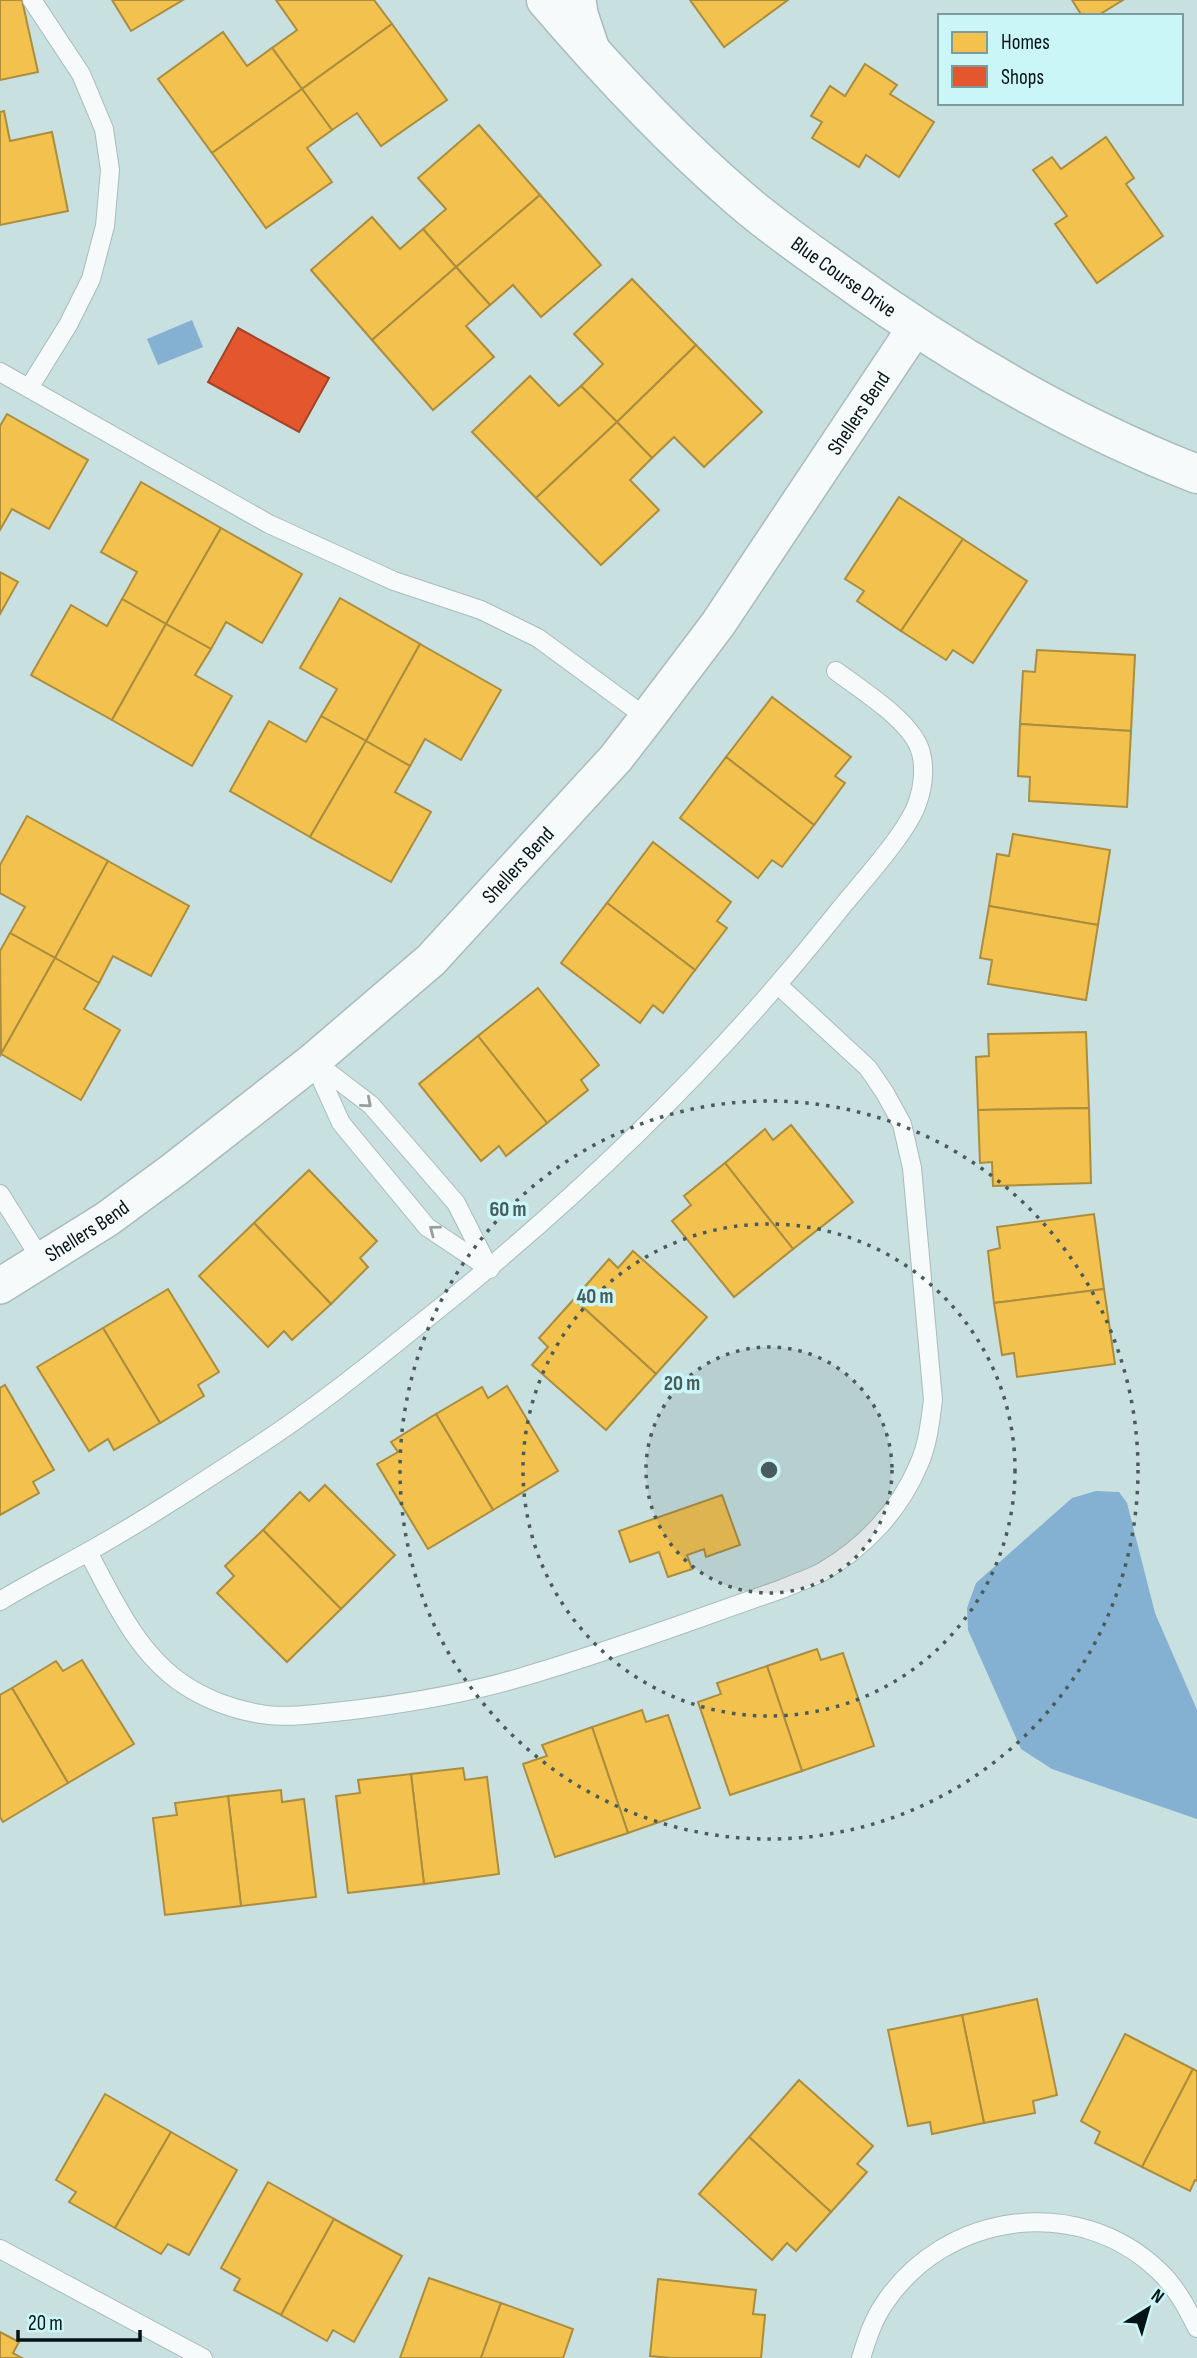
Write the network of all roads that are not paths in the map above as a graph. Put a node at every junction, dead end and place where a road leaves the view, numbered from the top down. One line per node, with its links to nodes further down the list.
1 (32, 0): 7 (lane)
2 (546, 0): 4 (main road, Blue Course Drive)
3 (578, 0): 4 (street)
4 (595, 57): 5 (main road, Blue Course Drive)
5 (915, 328): 8 (main road, Blue Course Drive); 10 (street, Shellers Bend)
6 (0, 372): 7 (lane)
7 (29, 388): 10 (lane)
8 (1197, 474)
9 (836, 671): 11 (lane)
10 (647, 718): 12 (street, Shellers Bend)
11 (778, 985): 15 (lane); 17 (lane)
12 (313, 1062): 14 (street, Shellers Bend); 15 (lane, one-way to 15); 15 (lane, one-way to 12)
13 (0, 1194): 14 (lane)
14 (42, 1261): 16 (street, Shellers Bend)
15 (490, 1269): 17 (lane)
16 (0, 1286)
17 (88, 1552): 18 (lane)
18 (0, 1601)
19 (0, 2249): 21 (lane)
20 (1197, 2328): 22 (lane)
21 (203, 2358)
22 (861, 2358)

